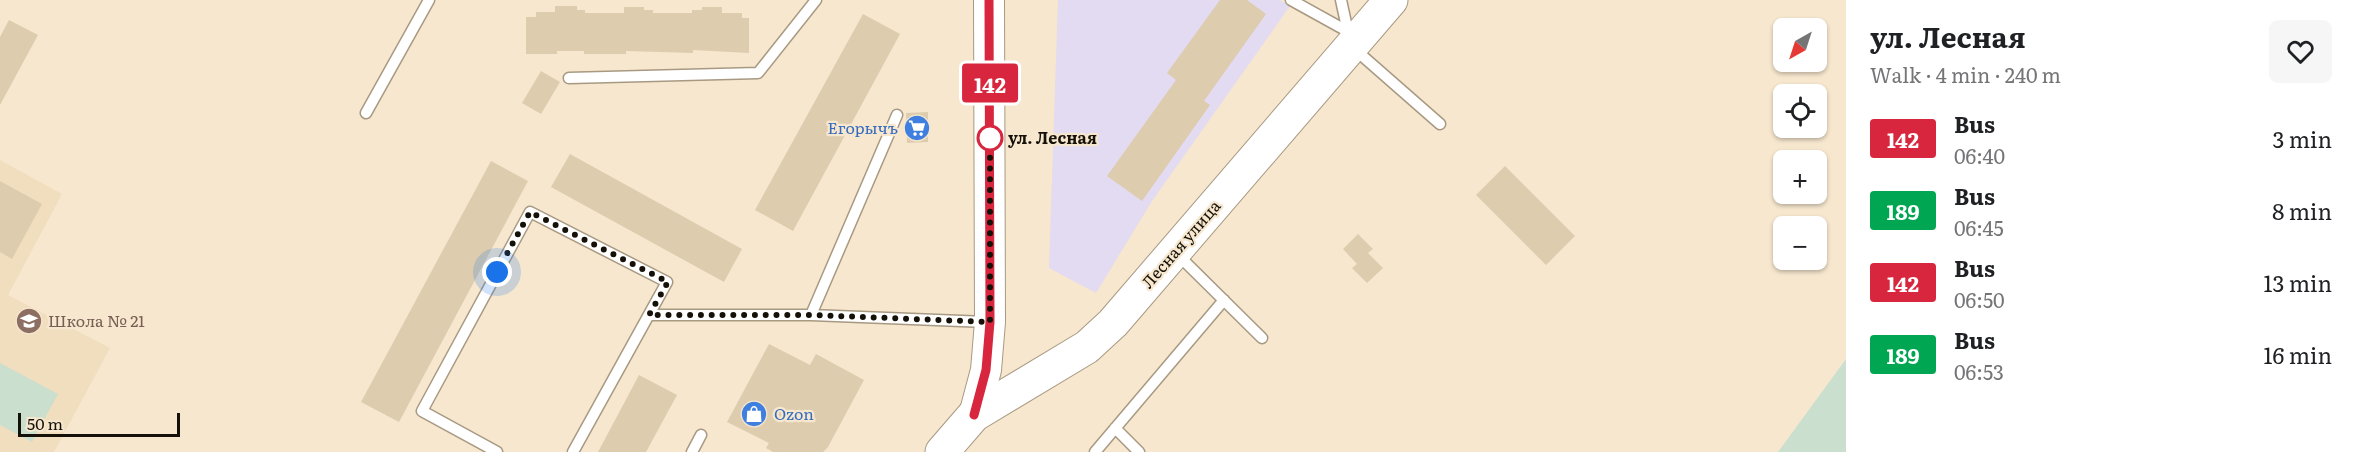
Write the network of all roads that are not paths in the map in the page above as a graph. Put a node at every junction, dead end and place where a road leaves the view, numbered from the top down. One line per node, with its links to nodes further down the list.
1 (429, 0): 9 (lane)
2 (816, 0): 8 (lane)
3 (989, 0): 16 (main road)
4 (1292, 0): 7 (lane)
5 (1341, 0): 7 (lane)
6 (1391, 0): 7 (main road, Лесная улица)
7 (1349, 38): 11 (lane); 12 (main road, Лесная улица)
8 (569, 78)
9 (366, 113)
10 (897, 115): 15 (lane)
11 (1440, 124)
12 (1174, 252): 13 (lane); 18 (main road, Лесная улица)
13 (1224, 300): 17 (lane); 19 (lane)
14 (649, 315): 15 (lane); 21 (lane); 22 (lane)
15 (811, 315): 16 (lane)
16 (990, 322): 18 (main road)
17 (1262, 338)
18 (974, 415): 24 (main road, Лесная улица)
19 (1115, 428): 25 (lane); 26 (lane)
20 (701, 435): 23 (lane)
21 (497, 452)
22 (573, 452)
23 (692, 452)
24 (942, 452)
25 (1095, 452)
26 (1139, 452)

